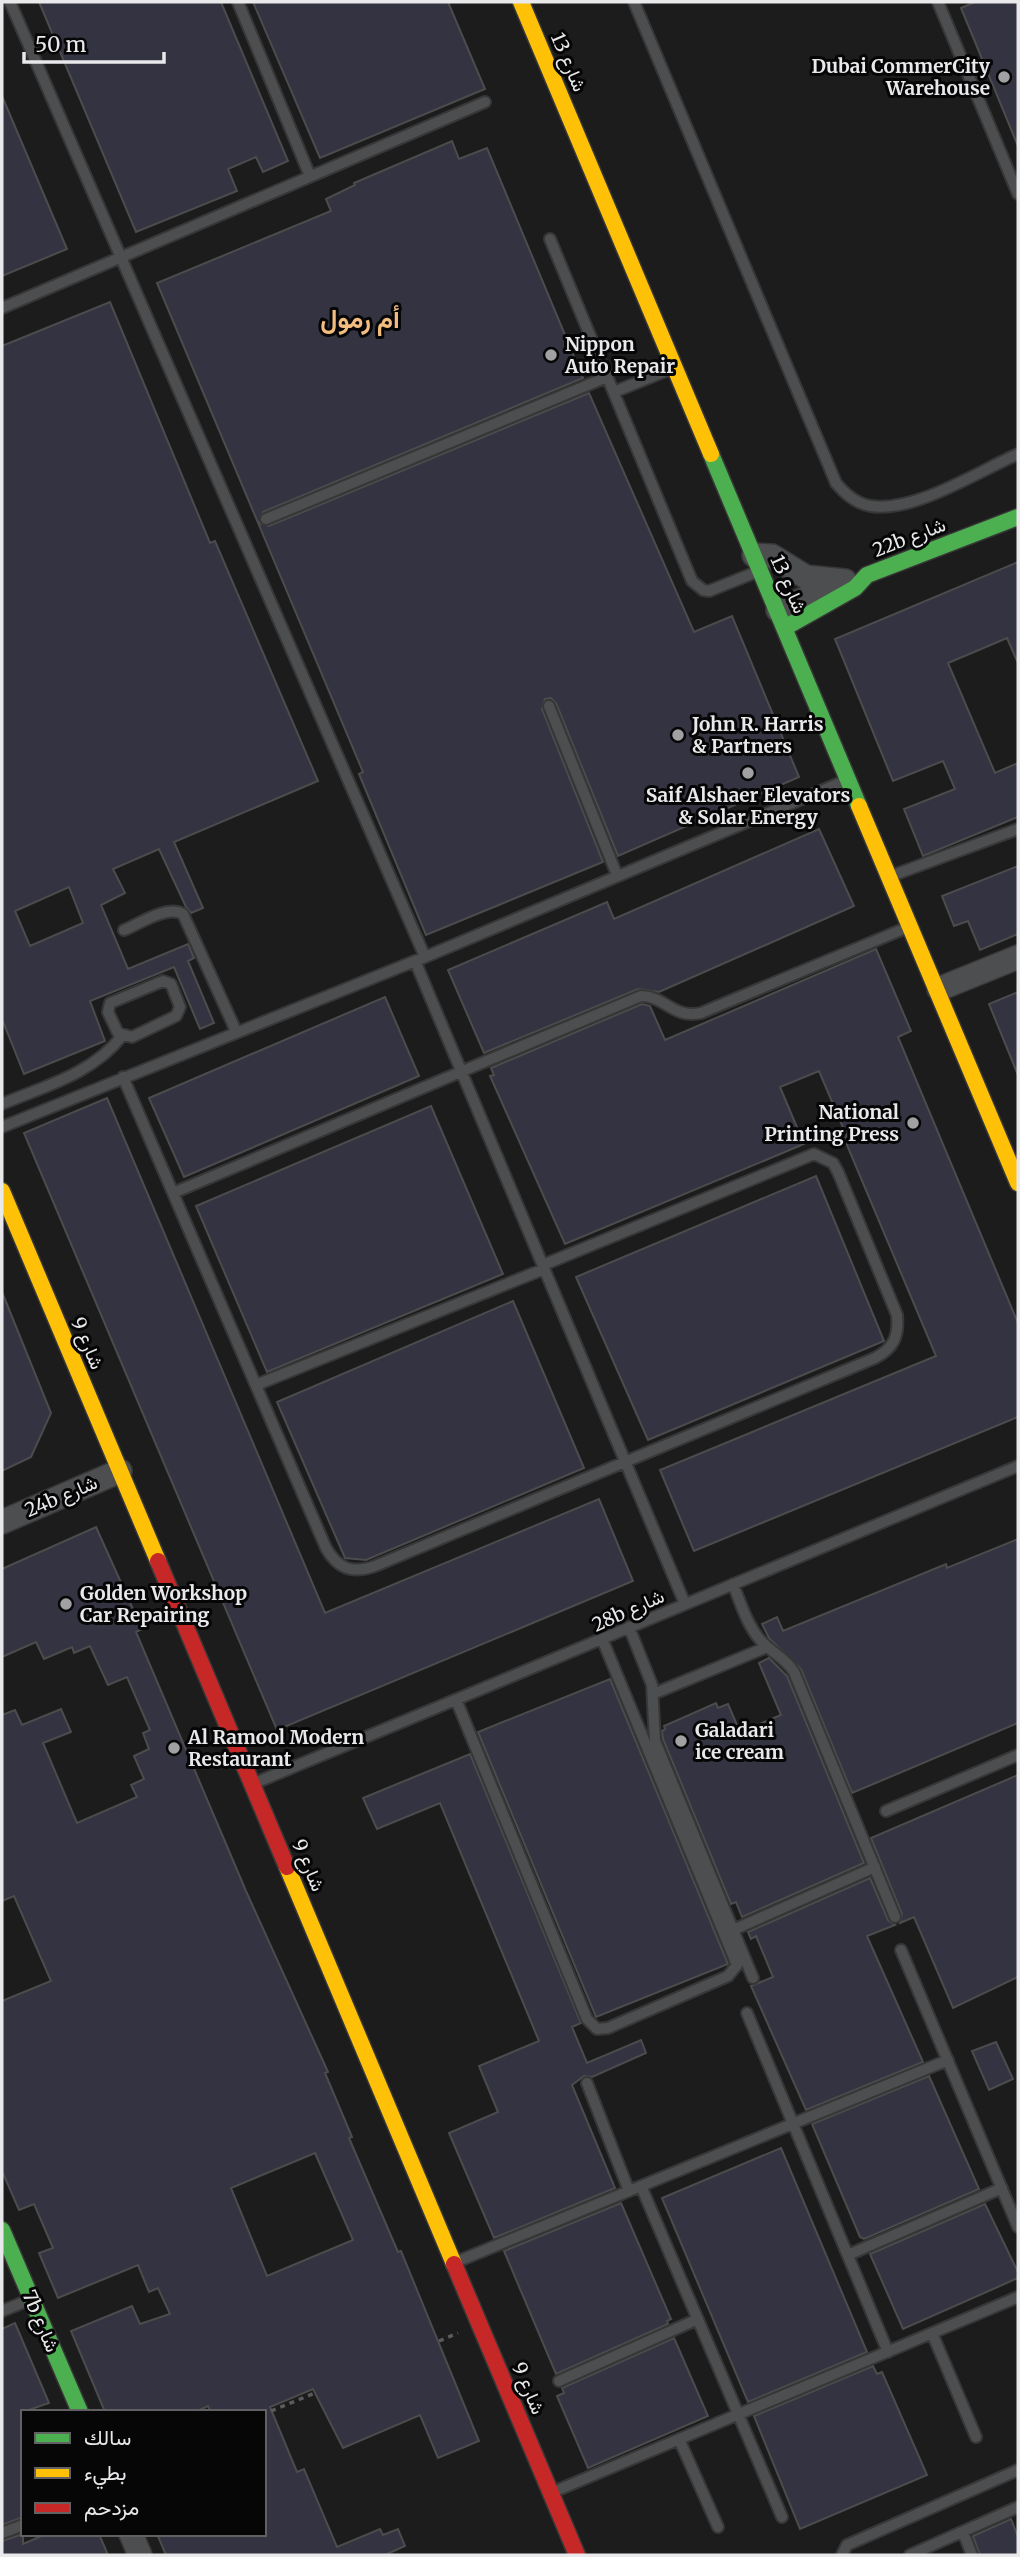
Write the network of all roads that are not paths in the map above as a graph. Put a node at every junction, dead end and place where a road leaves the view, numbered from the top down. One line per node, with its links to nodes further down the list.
1 (10, 2): 10 (lane)
2 (238, 2): 7 (lane)
3 (521, 2): 12 (street, شارع 13)
4 (634, 2): 15 (lane)
5 (938, 2): 8 (lane)
6 (485, 102): 7 (lane)
7 (310, 176): 10 (lane)
8 (1018, 194)
9 (550, 239): 13 (lane)
10 (121, 258): 11 (lane); 30 (lane)
11 (2, 308)
12 (676, 368): 14 (lane); 18 (street, شارع 13)
13 (607, 377): 14 (lane); 17 (lane)
14 (614, 392): 18 (lane)
15 (1018, 454)
16 (1018, 517): 19 (street, 22b شارع)
17 (265, 519)
18 (757, 563): 20 (street); 21 (street, شارع 13)
19 (867, 575): 20 (street); 21 (street, 22b شارع)
20 (845, 581): 21 (street)
21 (782, 619): 23 (street, شارع 13)
22 (549, 706): 25 (lane)
23 (850, 779): 25 (lane); 26 (street, شارع 13)
24 (1018, 829): 26 (lane)
25 (617, 874): 30 (lane)
26 (891, 876): 27 (street, شارع 13)
27 (912, 925): 31 (street, شارع 13); 34 (lane)
28 (124, 930): 32 (lane)
29 (1018, 957): 31 (street)
30 (420, 959): 32 (lane); 34 (lane)
31 (939, 989): 38 (street, شارع 13)
32 (236, 1031): 35 (lane)
33 (122, 1036): 33 (lane); 36 (lane)
34 (462, 1072): 40 (lane); 41 (lane)
35 (123, 1077): 37 (lane); 40 (lane)
36 (2, 1104)
37 (2, 1127)
38 (1018, 1183)
39 (2, 1191): 45 (street, شارع 9)
40 (173, 1193): 42 (lane)
41 (544, 1267): 42 (lane); 43 (lane); 43 (lane)
42 (256, 1385): 43 (lane)
43 (625, 1462): 48 (lane)
44 (1018, 1466): 47 (lane, 28b شارع)
45 (120, 1471): 46 (street, 24b شارع); 55 (street, شارع 9)
46 (2, 1522)
47 (733, 1584): 48 (lane, 28b شارع); 51 (lane)
48 (685, 1604): 49 (lane, 28b شارع)
49 (629, 1627): 50 (lane, 28b شارع); 52 (lane)
50 (603, 1641): 53 (lane, 28b شارع); 53 (lane)
51 (767, 1647): 52 (lane); 57 (lane)
52 (653, 1694): 59 (lane)
53 (457, 1702): 55 (lane, 28b شارع)
54 (1018, 1755): 56 (lane)
55 (252, 1784): 72 (street, شارع 9)
56 (886, 1811)
57 (875, 1867): 58 (lane); 59 (lane)
58 (895, 1917)
59 (733, 1930): 61 (lane)
60 (901, 1950): 63 (lane)
61 (753, 1978)
62 (747, 2013): 65 (lane)
63 (948, 2060): 65 (lane); 67 (lane)
64 (587, 2083): 68 (lane)
65 (793, 2124): 66 (lane); 71 (lane)
66 (641, 2186): 68 (lane); 76 (lane)
67 (1002, 2188): 69 (lane); 71 (lane)
68 (629, 2191): 72 (lane)
69 (1018, 2227)
70 (2, 2230): 74 (street, 7b شارع)
71 (848, 2255): 78 (lane)
72 (454, 2263): 85 (street, شارع 9)
73 (1018, 2297): 77 (lane)
74 (32, 2299): 75 (lane); 80 (street, 7b شارع)
75 (2, 2311)
76 (698, 2319): 79 (lane); 81 (lane)
77 (932, 2333): 78 (lane); 82 (lane)
78 (888, 2351): 81 (lane)
79 (559, 2381)
80 (79, 2410)
81 (739, 2414): 83 (lane); 87 (lane)
82 (976, 2437)
83 (679, 2439): 85 (lane); 89 (lane)
84 (1018, 2470): 95 (lane)
85 (551, 2493): 94 (street, شارع 9)
86 (1018, 2507): 90 (lane)
87 (782, 2517)
88 (21, 2526): 91 (lane)
89 (718, 2527)
90 (963, 2532): 96 (lane); 97 (lane)
91 (2, 2533)
92 (132, 2536): 93 (street)
93 (140, 2555)
94 (577, 2555)
95 (842, 2555)
96 (910, 2555)
97 (972, 2555)

